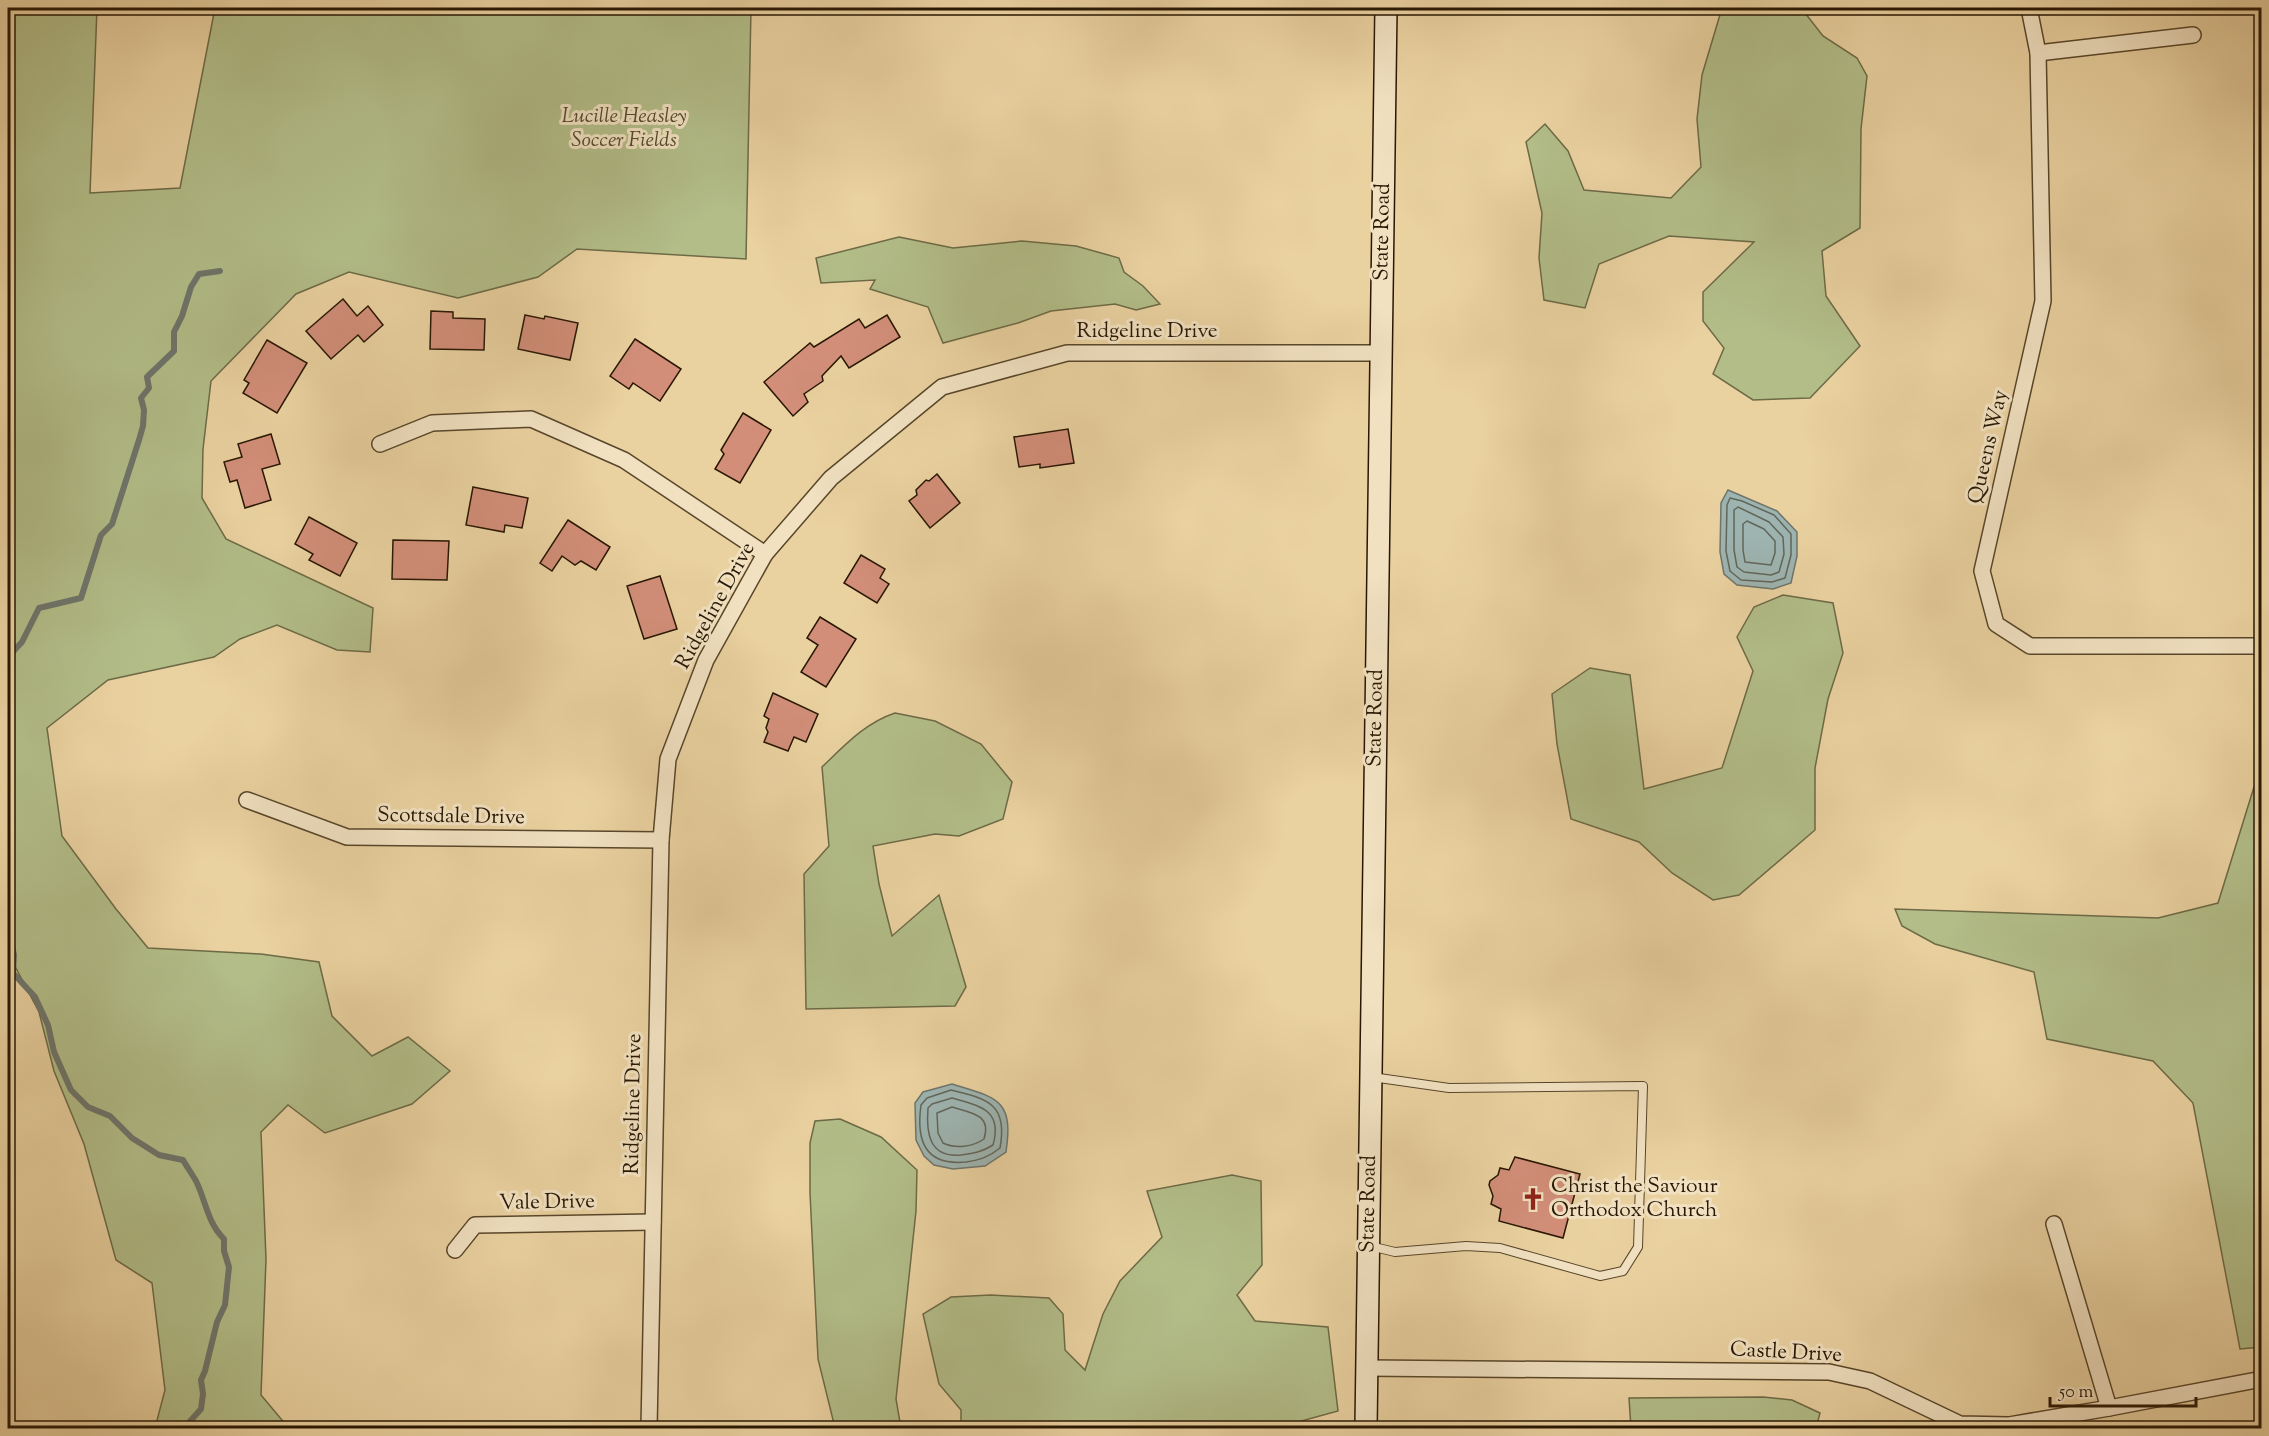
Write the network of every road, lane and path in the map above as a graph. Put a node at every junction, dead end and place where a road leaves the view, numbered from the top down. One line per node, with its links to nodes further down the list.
1 (1386, 8): 5 (main road, State Road)
2 (2029, 8): 4 (street, Queens Way)
3 (2193, 35): 4 (street)
4 (2038, 53): 8 (street, Queens Way)
5 (1381, 353): 7 (street, Ridgeline Drive); 11 (main road, State Road)
6 (380, 444): 7 (street)
7 (765, 554): 10 (street, Ridgeline Drive)
8 (2262, 646)
9 (248, 800): 10 (street, Scottsdale Drive)
10 (661, 840): 12 (street, Ridgeline Drive)
11 (1371, 1077): 14 (main road, State Road); 14 (lane)
12 (653, 1222): 15 (street, Vale Drive); 19 (street, Ridgeline Drive)
13 (2054, 1224): 18 (street)
14 (1368, 1246): 16 (main road, State Road)
15 (455, 1250)
16 (1367, 1368): 18 (street, Castle Drive); 20 (main road, State Road)
17 (2262, 1379): 18 (street, Castle Drive)
18 (2109, 1408)
19 (649, 1428)
20 (1366, 1428)

